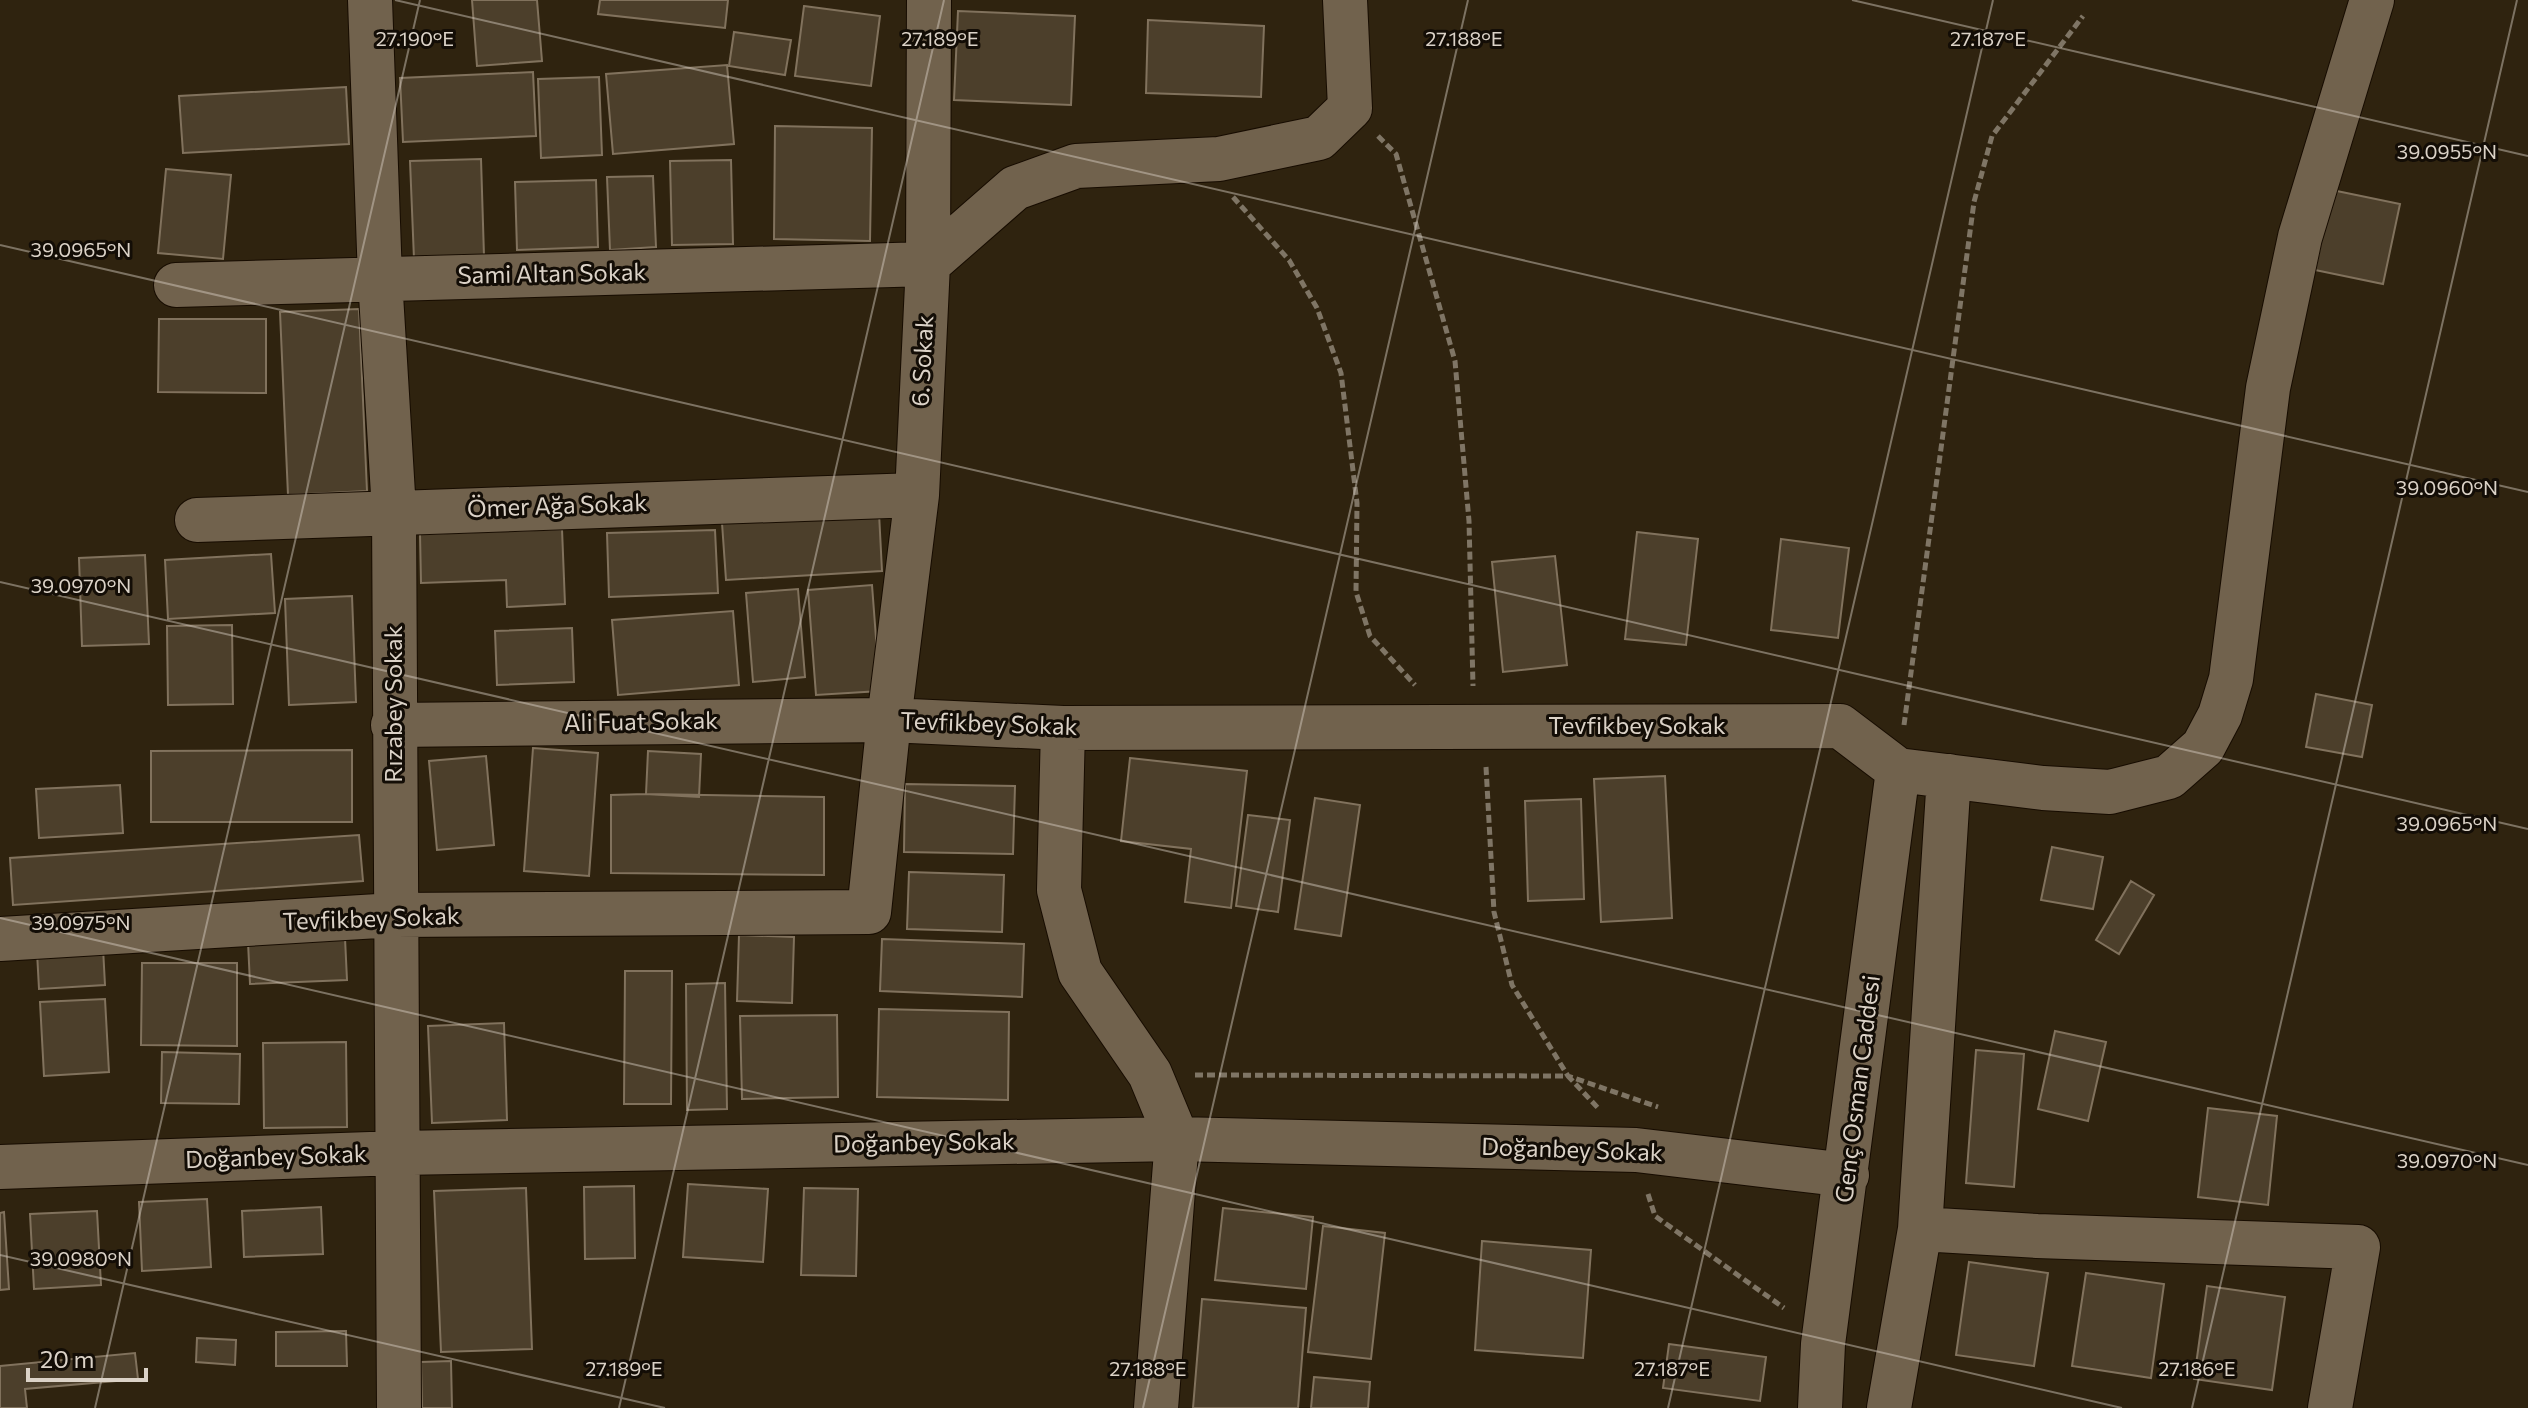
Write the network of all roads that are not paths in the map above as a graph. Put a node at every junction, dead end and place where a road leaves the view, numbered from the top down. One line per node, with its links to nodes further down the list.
1 (370, 0): 6 (street, Rızabey Sokak)
2 (929, 0): 5 (street, 6. Sokak)
3 (1345, 0): 5 (street)
4 (2372, 0): 15 (street)
5 (928, 264): 6 (street, Sami Altan Sokak); 8 (street, 6. Sokak)
6 (380, 278): 7 (street, Sami Altan Sokak); 9 (street, Rızabey Sokak)
7 (176, 285)
8 (917, 495): 9 (street, Ömer Ağa Sokak); 11 (street, 6. Sokak)
9 (394, 511): 10 (street, Ömer Ağa Sokak); 12 (street, Rızabey Sokak)
10 (197, 520)
11 (889, 720): 12 (street, Ali Fuat Sokak); 13 (street, Tevfikbey Sokak); 16 (street, Tevfikbey Sokak)
12 (393, 725): 16 (street, Rızabey Sokak)
13 (1063, 728): 14 (street, Tevfikbey Sokak); 18 (street)
14 (1898, 770): 15 (street); 21 (street, Genç Osman Caddesi)
15 (1949, 776): 22 (street)
16 (395, 915): 17 (street, Tevfikbey Sokak); 19 (street, Rızabey Sokak)
17 (0, 939)
18 (1177, 1139): 19 (street, Doğanbey Sokak); 21 (street, Doğanbey Sokak); 24 (street)
19 (399, 1153): 20 (street, Doğanbey Sokak); 23 (street, Rızabey Sokak)
20 (0, 1167)
21 (1847, 1175): 25 (street, Genç Osman Caddesi)
22 (1920, 1229): 26 (street); 27 (street)
23 (399, 1408)
24 (1156, 1408)
25 (1820, 1408)
26 (1889, 1408)
27 (2330, 1408)

